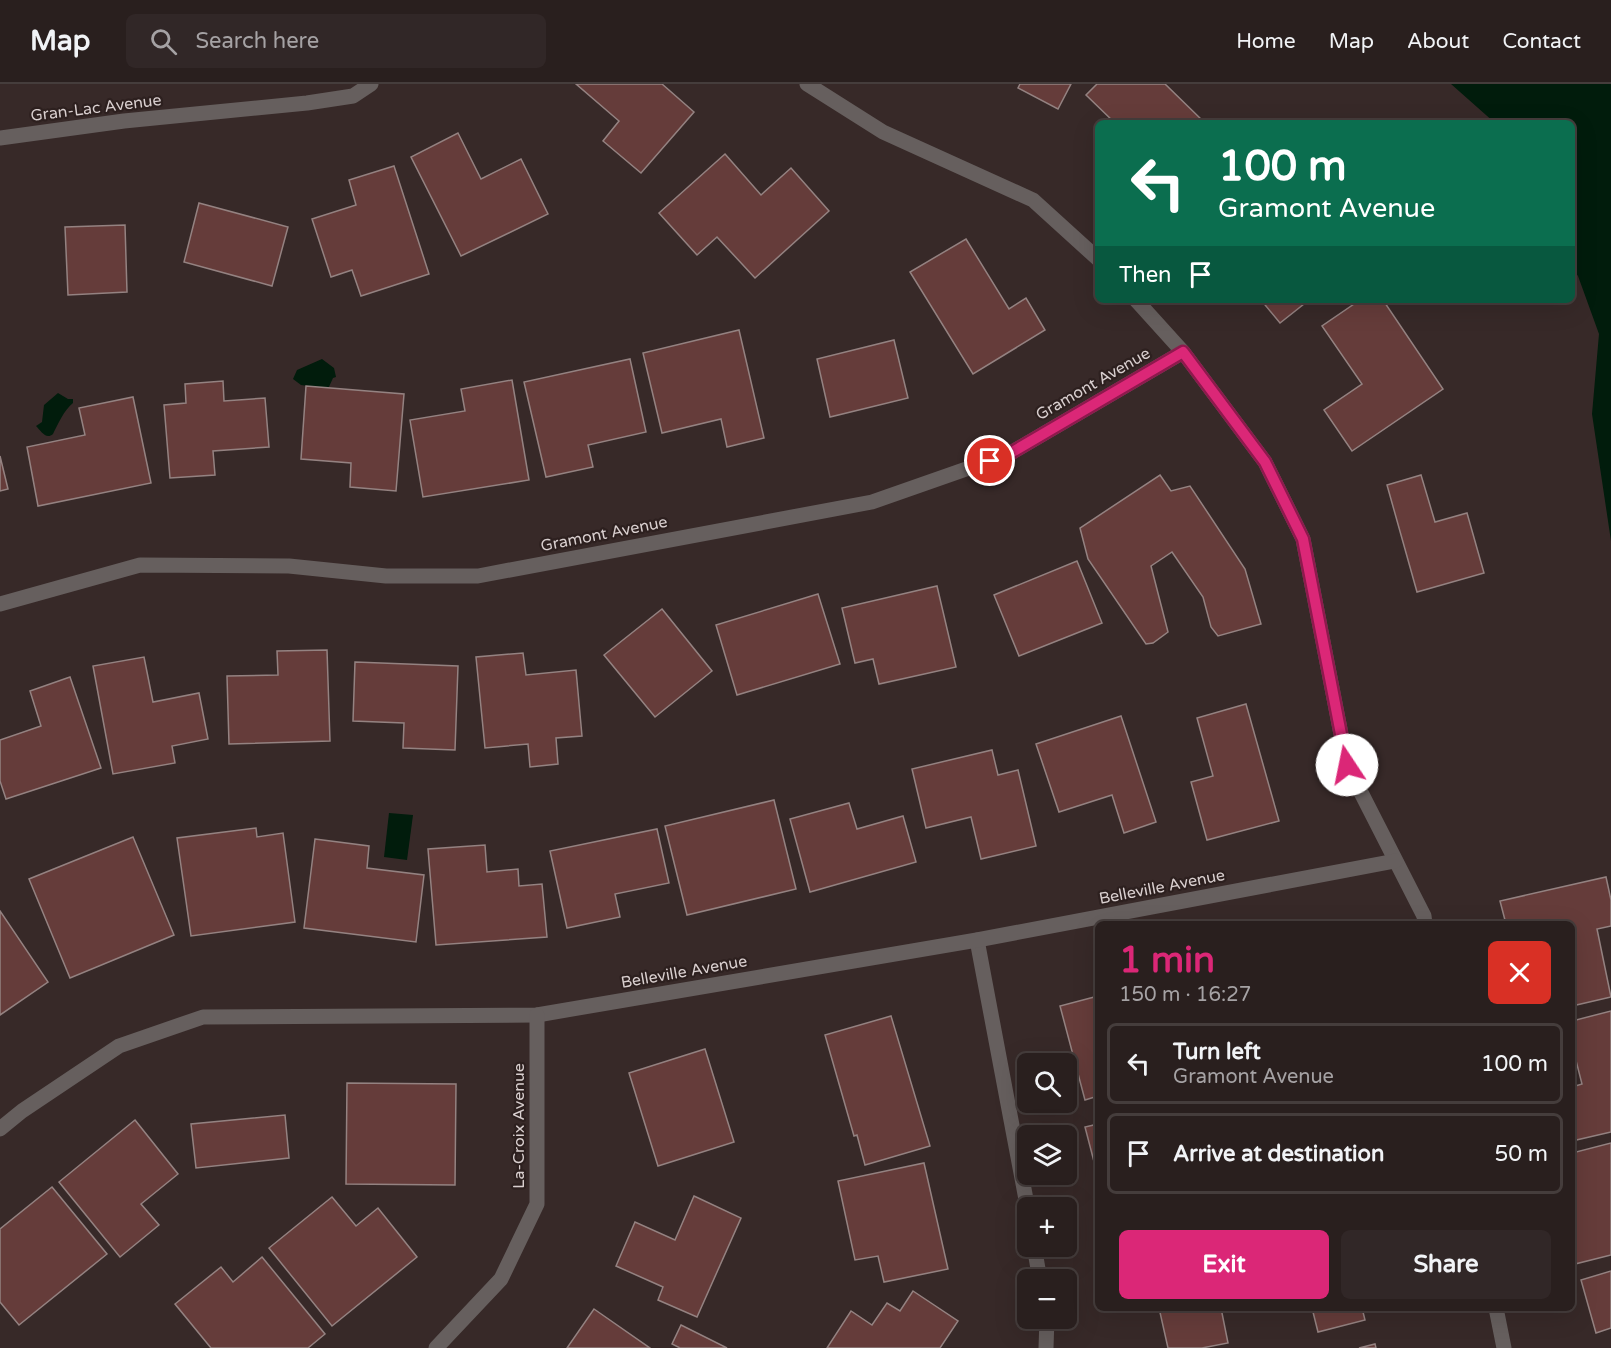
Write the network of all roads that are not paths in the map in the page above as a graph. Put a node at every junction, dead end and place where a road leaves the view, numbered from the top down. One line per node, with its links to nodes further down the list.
1 (371, 84): 3 (street, Gran-Lac Avenue)
2 (807, 84): 4 (street)
3 (0, 138)
4 (1095, 256)
5 (1139, 303): 6 (street)
6 (1183, 352): 7 (street, Gramont Avenue); 8 (street)
7 (0, 604)
8 (1395, 861): 9 (street); 10 (street, Belleville Avenue)
9 (1425, 921)
10 (977, 940): 11 (street, Belleville Avenue); 13 (street)
11 (537, 1015): 12 (street, Belleville Avenue); 16 (street, La-Croix Avenue)
12 (0, 1129)
13 (1026, 1197)
14 (1497, 1311): 18 (street)
15 (1047, 1329): 17 (street)
16 (436, 1348)
17 (1046, 1348)
18 (1504, 1348)

